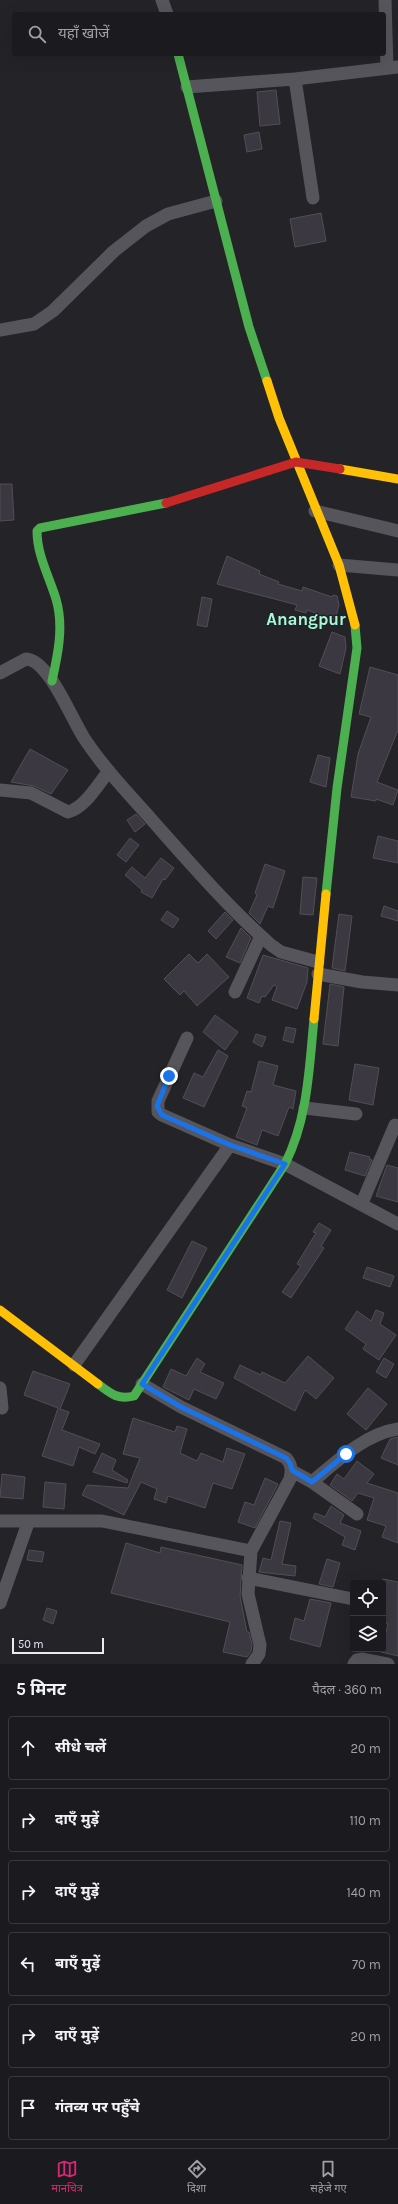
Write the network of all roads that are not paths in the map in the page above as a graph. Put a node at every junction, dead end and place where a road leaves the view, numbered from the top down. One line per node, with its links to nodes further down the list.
1 (162, 0): 3 (street)
2 (385, 0): 5 (street)
3 (166, 12)
4 (179, 56): 7 (street)
5 (392, 67): 6 (street)
6 (295, 79): 7 (street); 8 (street)
7 (187, 87): 9 (street)
8 (313, 198)
9 (216, 201): 10 (street); 11 (street)
10 (0, 330)
11 (296, 462): 12 (street); 13 (street); 18 (street)
12 (398, 479)
13 (315, 511): 14 (street); 15 (street)
14 (398, 531)
15 (339, 565): 16 (street); 22 (street)
16 (398, 570)
17 (0, 673): 18 (street)
18 (52, 681): 19 (street)
19 (109, 771): 20 (street); 21 (street)
20 (1, 791)
21 (261, 936): 22 (street); 24 (street)
22 (318, 968): 23 (street); 26 (street)
23 (398, 985)
24 (235, 992)
25 (187, 1038): 29 (street)
26 (305, 1108): 27 (street); 30 (street)
27 (356, 1114)
28 (395, 1125): 31 (street)
29 (230, 1145): 30 (street); 34 (street)
30 (285, 1164): 31 (street); 35 (street)
31 (362, 1203): 32 (street)
32 (398, 1224)
33 (0, 1310): 34 (street)
34 (74, 1366): 35 (street)
35 (142, 1384): 39 (street)
36 (0, 1388): 37 (street)
37 (2, 1408)
38 (398, 1429): 40 (street)
39 (292, 1470): 40 (street); 44 (street)
40 (312, 1482): 41 (street)
41 (357, 1514)
42 (0, 1521): 43 (street)
43 (28, 1523): 44 (street); 47 (street)
44 (251, 1551): 45 (street)
45 (248, 1578): 46 (street); 48 (street)
46 (350, 1598)
47 (0, 1603)
48 (252, 1664)
49 (354, 1664): 50 (street)
50 (388, 1664)

